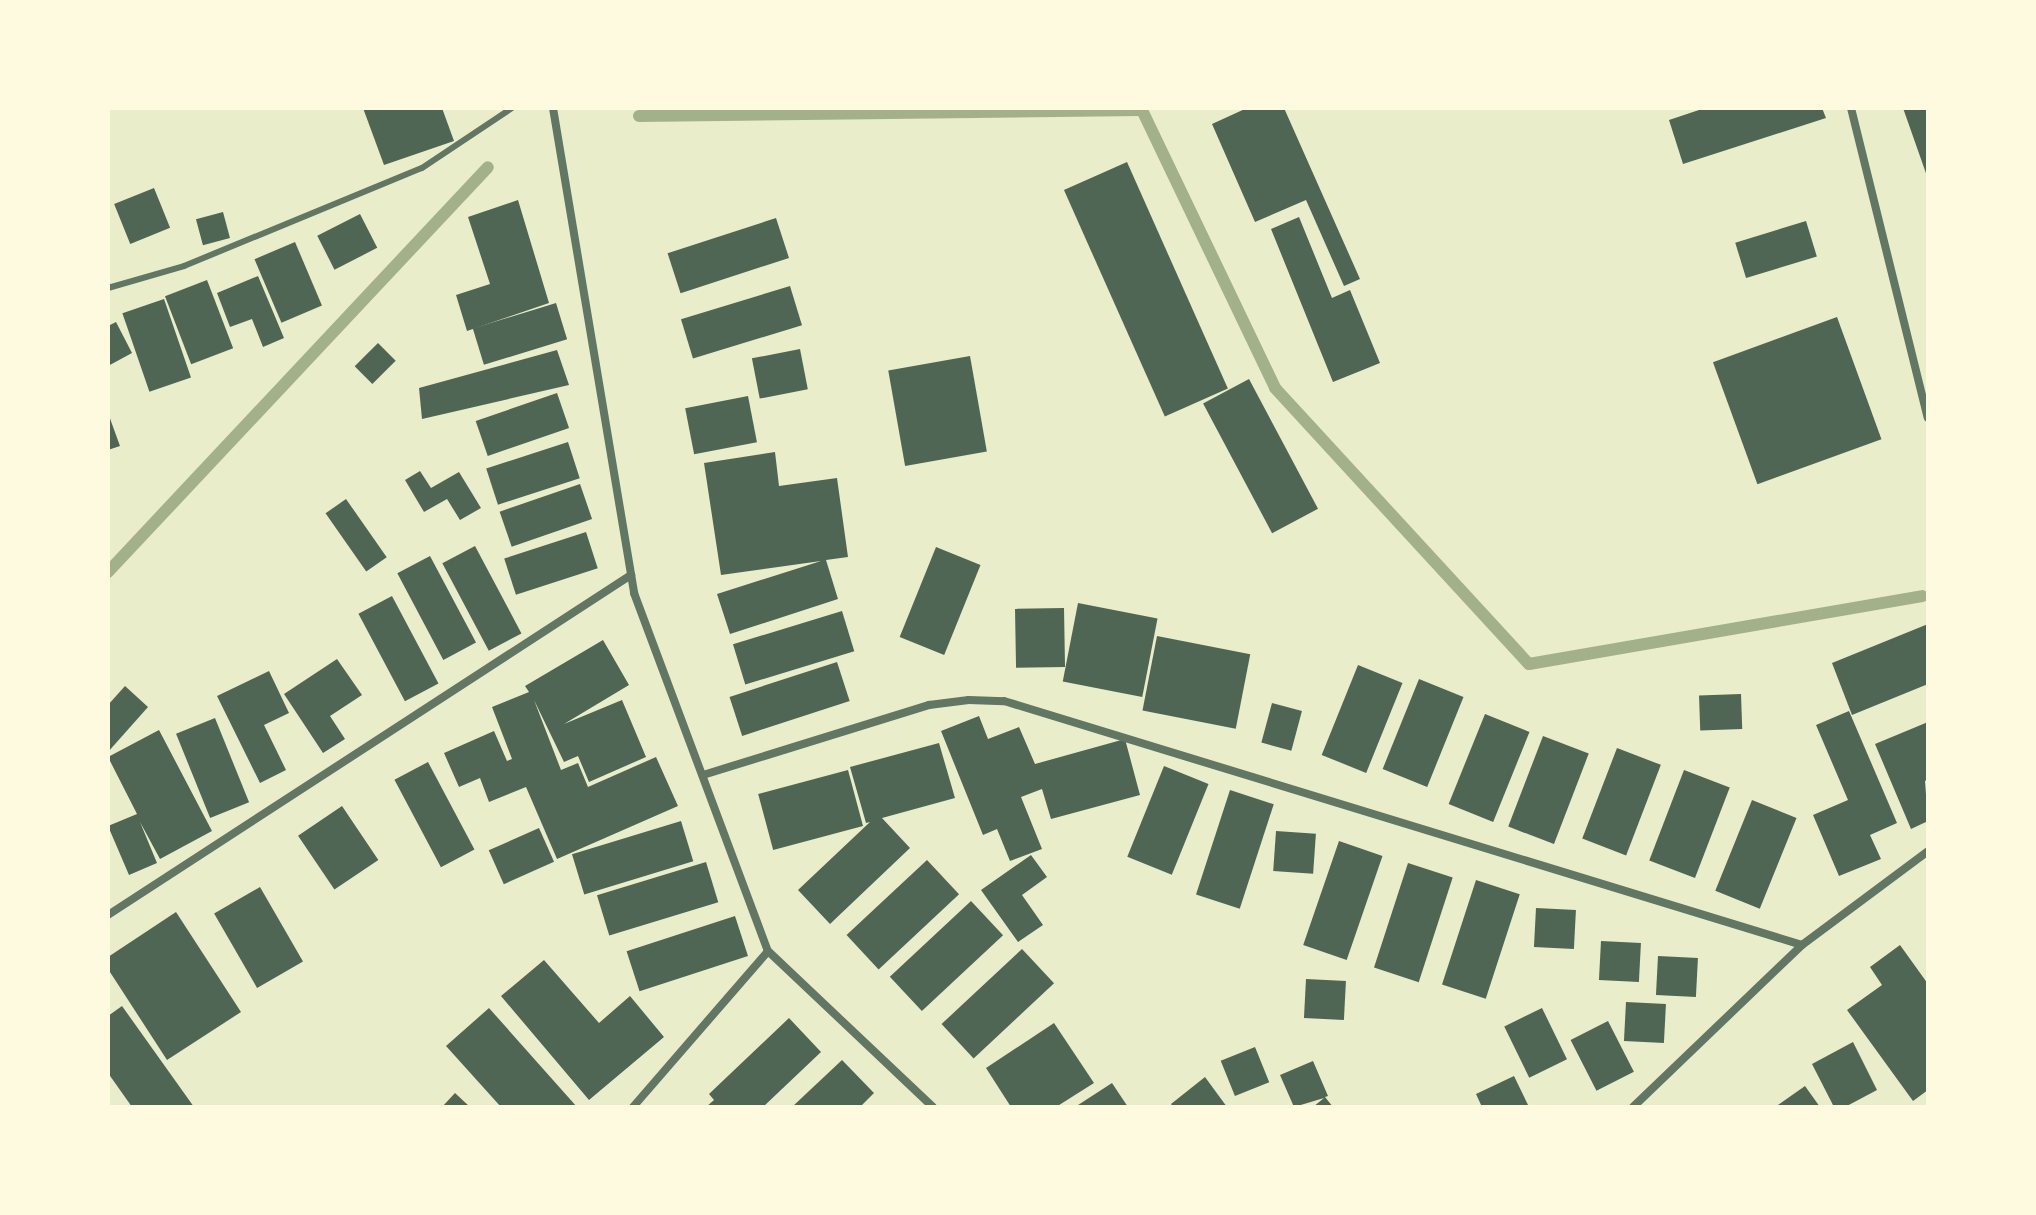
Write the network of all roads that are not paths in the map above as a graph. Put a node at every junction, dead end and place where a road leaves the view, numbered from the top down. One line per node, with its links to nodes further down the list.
1 (512, 108): 4 (lane)
2 (553, 108): 6 (street)
3 (1851, 108): 5 (street)
4 (108, 288)
5 (1928, 418)
6 (631, 575): 7 (street); 9 (street)
7 (703, 775): 10 (street); 11 (street)
8 (1928, 851): 10 (street)
9 (108, 915)
10 (1802, 945): 14 (street)
11 (768, 951): 12 (street); 13 (street)
12 (633, 1107)
13 (933, 1107)
14 (1633, 1107)

